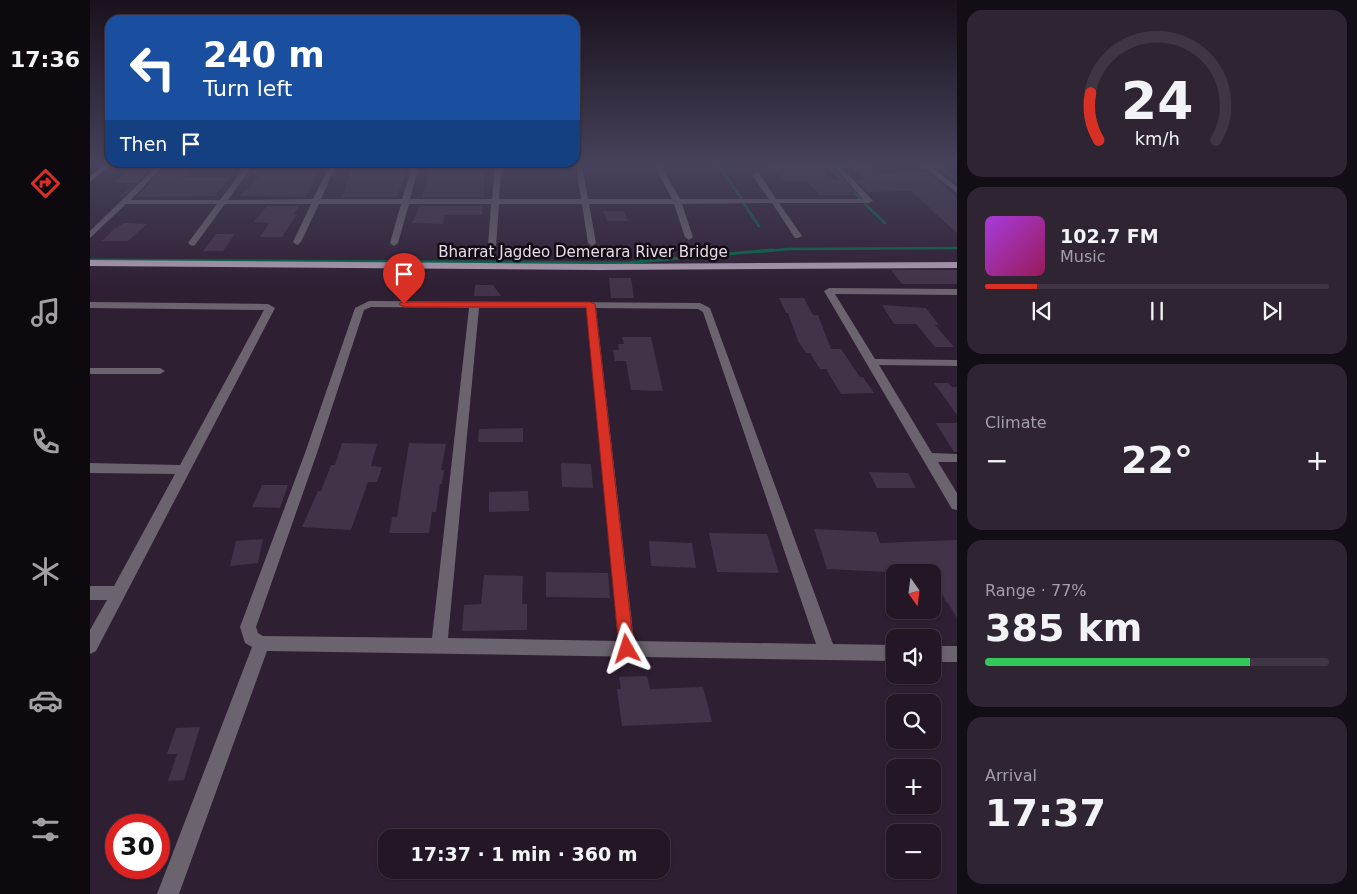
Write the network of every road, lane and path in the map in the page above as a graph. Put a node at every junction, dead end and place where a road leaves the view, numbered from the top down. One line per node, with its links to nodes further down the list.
1 (121, 205): 9 (street)
2 (220, 205): 13 (street)
3 (313, 205): 12 (street)
4 (405, 205): 14 (street)
5 (494, 205): 16 (street)
6 (587, 205): 15 (street)
7 (677, 205): 11 (street)
8 (775, 205): 10 (street)
9 (90, 236)
10 (798, 236)
11 (689, 237)
12 (297, 242)
13 (192, 243)
14 (394, 243)
15 (592, 243)
16 (492, 246)
17 (90, 256): 18 (main road, Bharrat Jagdeo Demerara River Bridge)
18 (957, 258)
19 (90, 263): 20 (main road, Bharrat Jagdeo Demerara River Bridge)
20 (957, 265)
21 (957, 292): 25 (street)
22 (474, 304): 23 (street); 36 (street); 38 (street)
23 (590, 304): 39 (street); 40 (street)
24 (90, 305): 32 (street)
25 (871, 362): 26 (street); 29 (street)
26 (957, 363)
27 (90, 371): 28 (street)
28 (160, 371)
29 (929, 457): 30 (street); 33 (street)
30 (957, 458)
31 (90, 468): 32 (street)
32 (184, 470): 35 (street)
33 (957, 505)
34 (90, 593): 35 (street)
35 (118, 593): 37 (street)
36 (262, 643): 38 (street); 44 (street)
37 (90, 646)
38 (439, 646): 39 (street)
39 (627, 649): 40 (street)
40 (827, 652): 41 (street)
41 (886, 653)
42 (941, 654): 43 (street)
43 (957, 654)
44 (168, 894)

